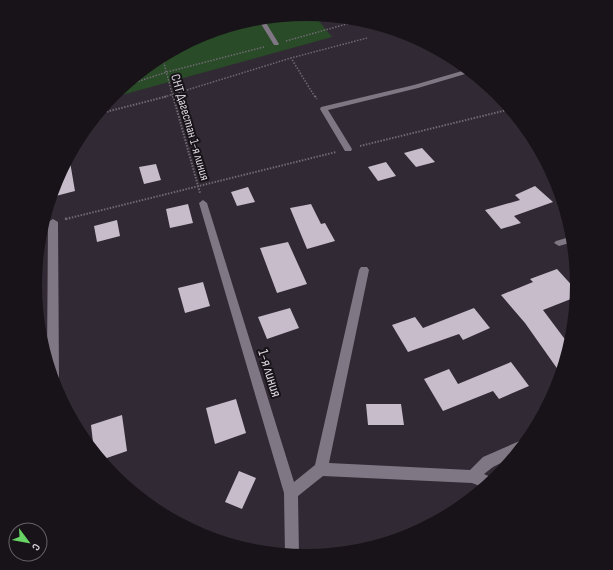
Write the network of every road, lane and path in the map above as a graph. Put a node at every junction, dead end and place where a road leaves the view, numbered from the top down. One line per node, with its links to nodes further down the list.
1 (265, 24): 4 (lane)
2 (347, 24): 4 (path)
3 (367, 38): 5 (path)
4 (276, 44): 7 (path)
5 (291, 58): 10 (path); 11 (path)
6 (164, 63): 7 (path, СНТ Дагестан 1-я линия)
7 (167, 72): 9 (path); 10 (path, СНТ Дагестан 1-я линия)
8 (463, 73): 11 (street)
9 (140, 81)
10 (174, 94): 12 (path); 14 (path, СНТ Дагестан 1-я линия)
11 (324, 109): 13 (street)
12 (108, 111)
13 (348, 149)
14 (198, 185): 15 (path, СНТ Дагестан 1-я линия); 16 (path)
15 (203, 203): 25 (street, 1-я линия)
16 (53, 222): 20 (street)
17 (566, 241): 18 (street)
18 (558, 243)
19 (364, 270): 22 (street)
20 (53, 359)
21 (512, 451): 23 (street)
22 (321, 469): 23 (street); 25 (street)
23 (472, 478): 24 (street)
24 (483, 481)
25 (291, 493): 26 (street, 1-я линия)
26 (292, 548)

